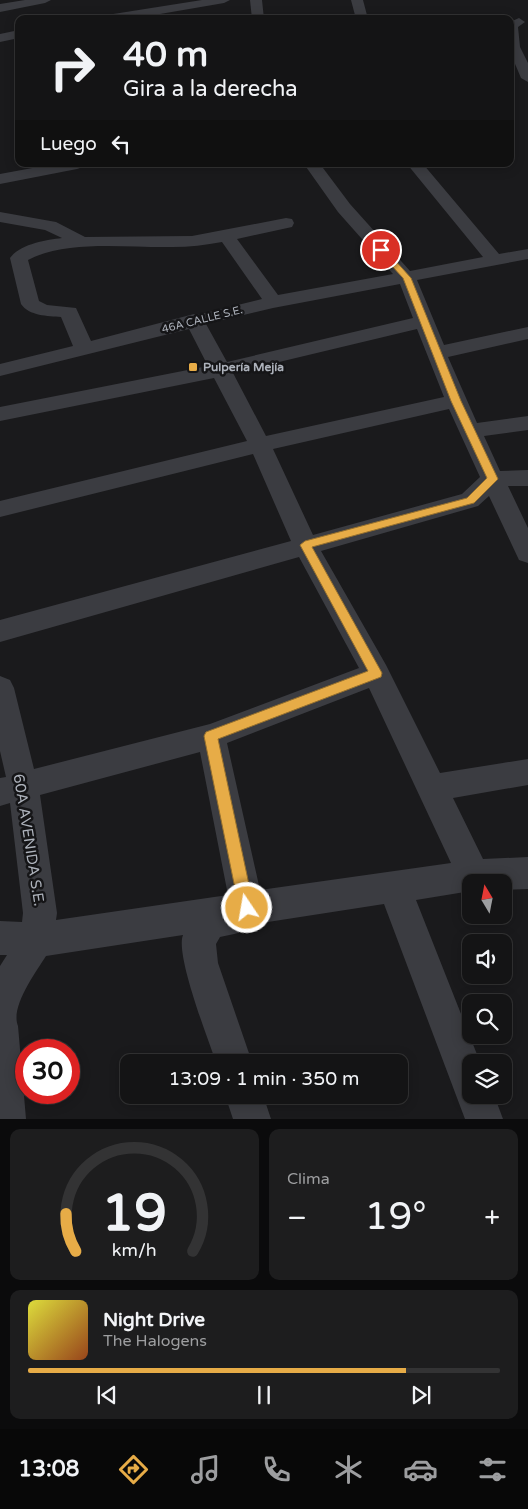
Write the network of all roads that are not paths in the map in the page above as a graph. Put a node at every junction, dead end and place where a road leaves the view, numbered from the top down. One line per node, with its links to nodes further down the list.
1 (45, 0): 5 (street)
2 (224, 0): 6 (street)
3 (256, 0): 8 (street)
4 (357, 0): 9 (street)
5 (0, 8)
6 (168, 9): 7 (street)
7 (131, 15)
8 (258, 15)
9 (361, 15)
10 (15, 35): 11 (street)
11 (0, 38)
12 (514, 57): 13 (street)
13 (528, 78)
14 (62, 167): 17 (street)
15 (314, 167): 24 (street)
16 (417, 167): 23 (street)
17 (0, 179)
18 (0, 217): 21 (street)
19 (286, 223): 20 (street)
20 (226, 235): 21 (street); 25 (street)
21 (86, 243): 29 (street)
22 (528, 254): 23 (street, 46A CALLE S.E.)
23 (495, 261): 24 (street, 46A CALLE S.E.)
24 (407, 278): 25 (street, 46A CALLE S.E.); 27 (street)
25 (273, 302): 26 (street, 46A CALLE S.E.)
26 (194, 320): 29 (street, 46A CALLE S.E.); 32 (street)
27 (425, 321): 30 (street); 32 (street)
28 (528, 333): 30 (street)
29 (84, 349): 31 (street, 46A CALLE S.E.)
30 (437, 353): 33 (street)
31 (0, 370)
32 (222, 370): 34 (street); 37 (street)
33 (456, 401): 36 (street); 37 (street)
34 (0, 414)
35 (528, 424): 36 (street)
36 (470, 431): 39 (street)
37 (260, 445): 40 (street); 41 (street)
38 (528, 478): 39 (street)
39 (493, 479): 41 (street); 42 (street)
40 (0, 509)
41 (305, 545): 43 (street); 44 (street)
42 (528, 554)
43 (0, 631)
44 (376, 673): 46 (street); 48 (street)
45 (0, 688): 49 (street, 60A AVENIDA S.E.)
46 (211, 736): 49 (street); 55 (street)
47 (528, 772): 48 (street)
48 (431, 788): 51 (street)
49 (12, 789): 57 (street, 60A AVENIDA S.E.)
50 (528, 873): 52 (street)
51 (474, 874)
52 (501, 874)
53 (462, 877): 54 (street)
54 (394, 886): 55 (street); 61 (street)
55 (247, 908): 57 (street); 60 (street)
56 (0, 938): 57 (street)
57 (36, 940): 58 (street, 60A AVENIDA S.E.)
58 (0, 1014)
59 (0, 1026): 64 (street)
60 (231, 1054)
61 (462, 1063)
62 (247, 1104): 65 (street)
63 (478, 1104): 66 (street)
64 (7, 1119)
65 (252, 1119)
66 (484, 1119)

